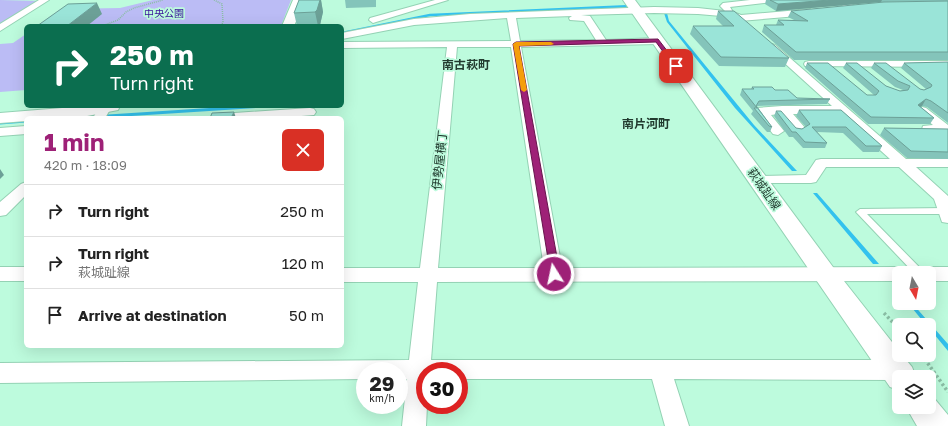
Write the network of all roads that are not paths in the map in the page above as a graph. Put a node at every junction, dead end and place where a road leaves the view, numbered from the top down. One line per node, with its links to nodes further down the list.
1 (45, 0): 16 (street)
2 (299, 0): 15 (main road)
3 (444, 0): 17 (street)
4 (772, 0): 13 (street)
5 (833, 0): 6 (street)
6 (858, 4): 8 (street)
7 (636, 5): 10 (street); 11 (street); 21 (main road, 萩城趾線)
8 (831, 10)
9 (816, 11): 13 (street)
10 (568, 13): 12 (street); 22 (street)
11 (682, 13): 13 (street); 14 (street)
12 (511, 15): 19 (street); 24 (street)
13 (738, 16): 18 (street)
14 (702, 21)
15 (289, 24)
16 (2, 26)
17 (344, 27)
18 (752, 28)
19 (344, 36)
20 (763, 39): 27 (street)
21 (658, 41): 22 (street); 54 (main road, 萩城趾線)
22 (602, 42): 24 (street)
23 (452, 44): 24 (street); 25 (street); 67 (street, 伊勢屋横丁)
24 (516, 44): 62 (street)
25 (344, 45)
26 (913, 52): 31 (street)
27 (792, 64): 28 (street); 37 (street)
28 (829, 64): 29 (street); 34 (street)
29 (856, 64): 30 (street); 33 (street)
30 (886, 64): 31 (street); 35 (street)
31 (931, 64): 32 (street)
32 (948, 64)
33 (867, 73)
34 (841, 74)
35 (898, 74)
36 (782, 110): 37 (street); 45 (street); 50 (street)
37 (842, 110): 46 (street)
38 (922, 111): 48 (street)
39 (105, 112): 42 (main road)
40 (310, 112): 43 (street)
41 (24, 116): 44 (main road)
42 (30, 116)
43 (250, 116)
44 (0, 118)
45 (800, 129)
46 (863, 129): 47 (street); 52 (street)
47 (886, 129)
48 (916, 129)
49 (24, 130): 51 (street)
50 (778, 131)
51 (0, 132)
52 (902, 162): 53 (street); 54 (street); 57 (street)
53 (948, 163)
54 (758, 180): 59 (main road, 萩城趾線)
55 (24, 189): 56 (street)
56 (0, 211)
57 (947, 215): 58 (lane)
58 (913, 266)
59 (824, 273): 62 (street); 63 (street); 72 (main road, 萩城趾線)
60 (0, 274): 61 (street)
61 (24, 274)
62 (554, 274): 67 (street)
63 (892, 274)
64 (936, 274): 65 (street)
65 (948, 274)
66 (344, 275): 67 (street)
67 (428, 275): 68 (street, 伊勢屋横丁)
68 (420, 362)
69 (660, 369): 71 (street); 74 (street); 78 (street)
70 (416, 370): 73 (street)
71 (468, 370)
72 (895, 370)
73 (0, 373)
74 (892, 374)
75 (416, 404): 77 (street, 伊勢屋横丁)
76 (927, 414): 79 (main road)
77 (414, 426)
78 (677, 426)
79 (936, 426)

